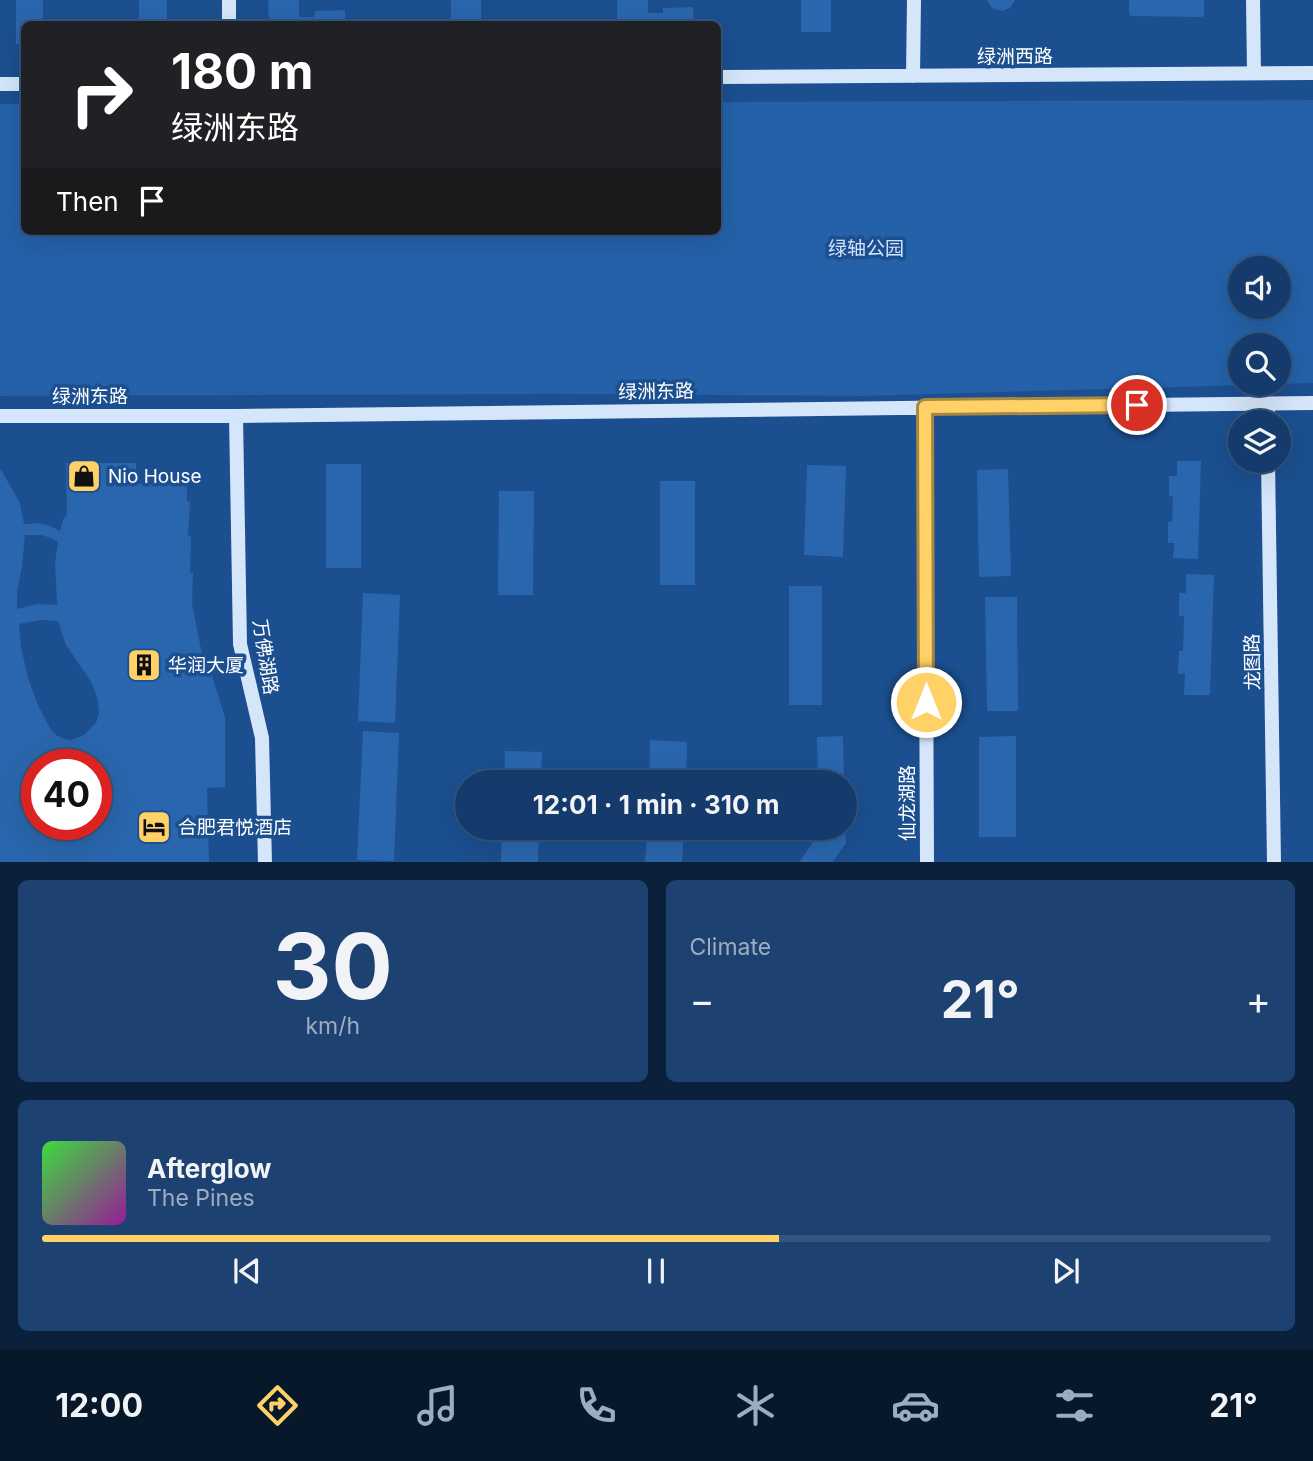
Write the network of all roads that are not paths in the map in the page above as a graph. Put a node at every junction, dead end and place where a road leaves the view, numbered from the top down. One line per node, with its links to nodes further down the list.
1 (229, 0): 4 (street)
2 (914, 0): 7 (street)
3 (1253, 0): 6 (street)
4 (229, 21)
5 (1313, 73): 6 (street, 绿洲西路)
6 (1254, 74): 7 (street, 绿洲西路)
7 (913, 76): 8 (street, 绿洲西路)
8 (721, 77)
9 (21, 84): 10 (street)
10 (0, 85)
11 (1313, 403): 12 (street, 绿洲东路)
12 (1268, 404): 13 (street, 绿洲东路); 14 (street)
13 (925, 407): 15 (street, 绿洲东路); 19 (street, 仙龙湖路)
14 (1268, 410)
15 (236, 415): 16 (street, 绿洲东路); 18 (street, 万佛湖路)
16 (0, 416)
17 (1268, 473): 20 (street, 龙图路)
18 (265, 862)
19 (927, 862)
20 (1274, 862)

